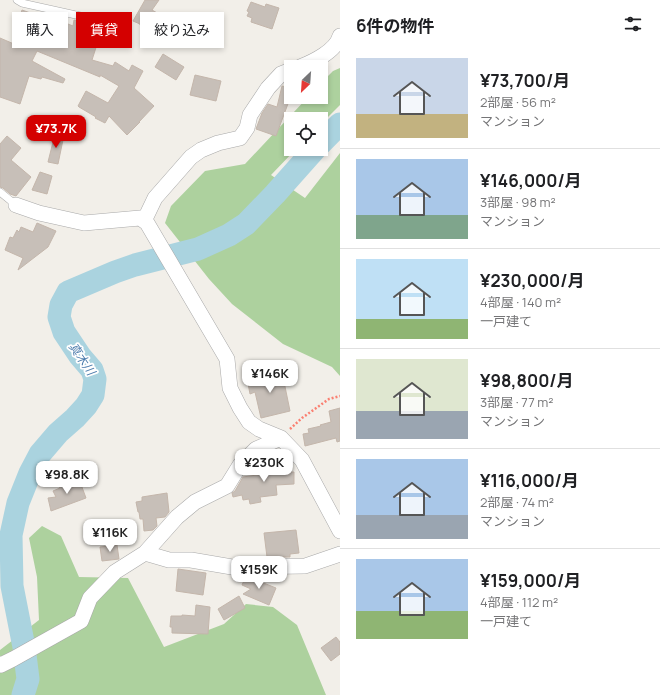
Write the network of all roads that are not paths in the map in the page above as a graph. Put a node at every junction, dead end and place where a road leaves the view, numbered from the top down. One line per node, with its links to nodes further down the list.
1 (17, 0): 2 (lane)
2 (76, 15)
3 (340, 36): 4 (street)
4 (315, 60)
5 (284, 73): 8 (street)
6 (0, 192): 7 (lane)
7 (16, 205): 8 (street)
8 (144, 221): 9 (street)
9 (281, 438): 10 (street); 11 (street)
10 (340, 532)
11 (145, 553): 12 (street); 13 (street)
12 (340, 554)
13 (7, 661)

